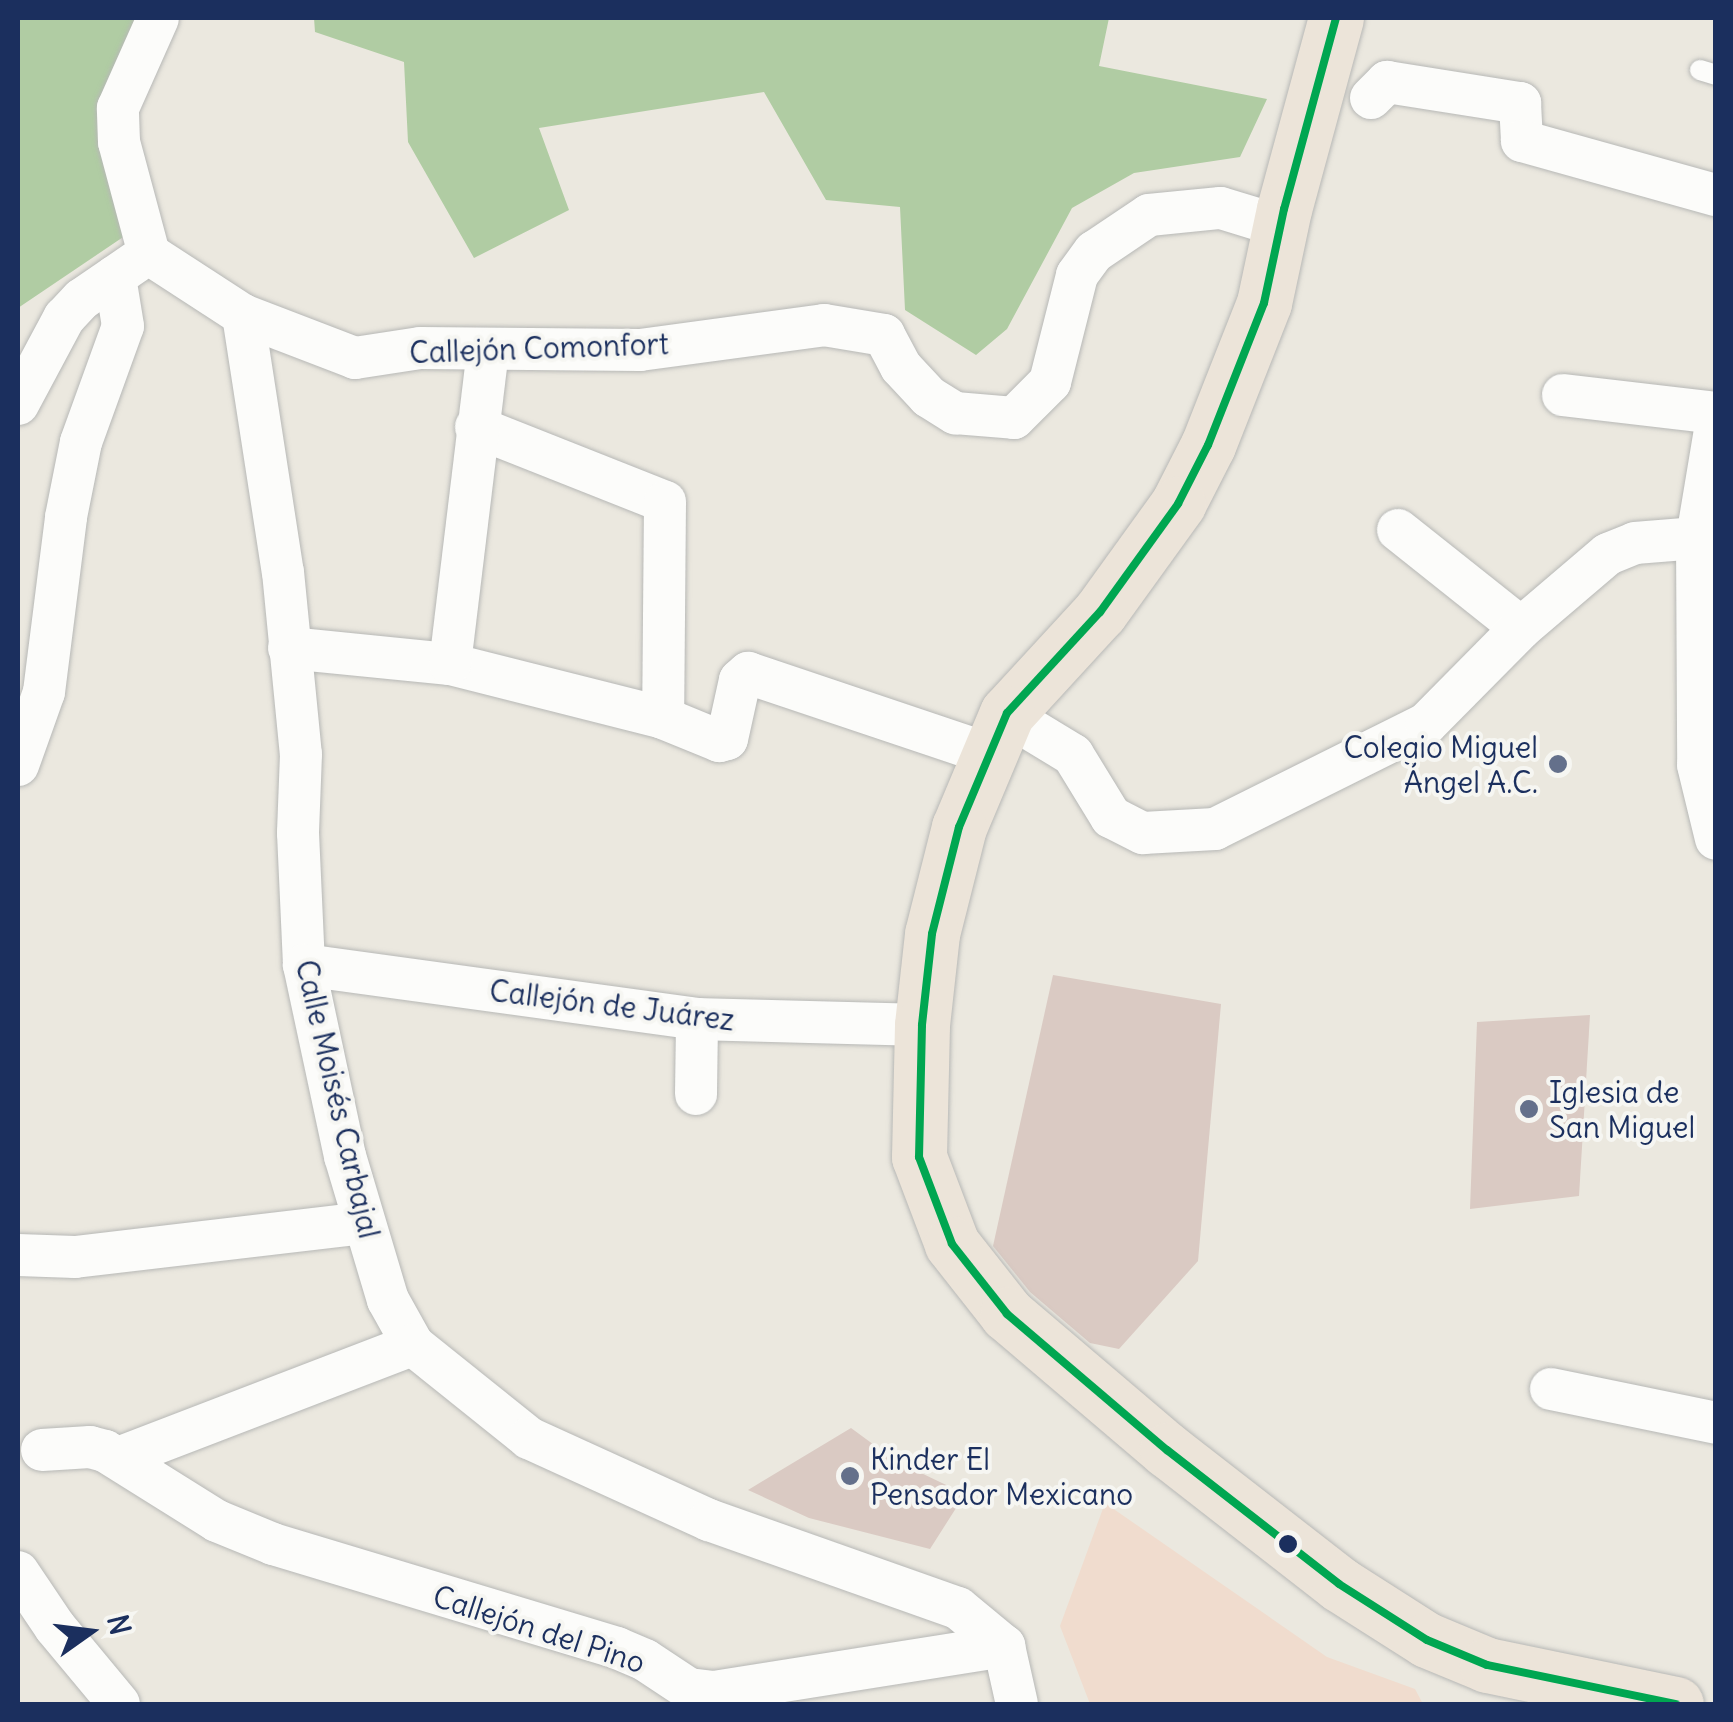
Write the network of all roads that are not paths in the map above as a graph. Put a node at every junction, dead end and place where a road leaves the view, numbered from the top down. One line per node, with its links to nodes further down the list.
1 (158, 18): 6 (street)
2 (1336, 18): 5 (main road)
3 (1370, 98): 4 (street)
4 (1716, 195)
5 (1280, 226): 8 (street, Callejón Comonfort); 21 (main road)
6 (132, 265): 7 (street); 10 (street); 22 (street)
7 (242, 316): 8 (street, Callejón Comonfort); 18 (street, Calle Moisés Carbajal)
8 (488, 351): 13 (street)
9 (1562, 394): 11 (street)
10 (18, 404)
11 (1716, 413)
12 (1716, 424): 14 (street)
13 (476, 427): 19 (street); 20 (street)
14 (1710, 484): 16 (street)
15 (1398, 530): 17 (street)
16 (1697, 538): 17 (street); 23 (street)
17 (1521, 628): 21 (street)
18 (289, 648): 19 (street); 24 (street, Calle Moisés Carbajal)
19 (450, 664): 20 (street)
20 (664, 718): 21 (street)
21 (1007, 740): 26 (main road)
22 (18, 765)
23 (1716, 839)
24 (304, 964): 25 (street, Callejón de Juárez); 28 (street, Calle Moisés Carbajal)
25 (697, 1020): 26 (street, Callejón de Juárez); 27 (street)
26 (922, 1025): 37 (main road)
27 (696, 1094)
28 (363, 1223): 29 (street); 30 (street, Calle Moisés Carbajal)
29 (18, 1256)
30 (413, 1345): 34 (street); 36 (street, Calle Moisés Carbajal)
31 (1551, 1389): 32 (street)
32 (1716, 1424)
33 (42, 1450): 34 (street)
34 (118, 1458): 36 (street, Callejón del Pino)
35 (18, 1572): 38 (street)
36 (1004, 1646): 39 (street)
37 (1596, 1699): 40 (main road)
38 (119, 1704)
39 (1016, 1704)
40 (1676, 1704)

